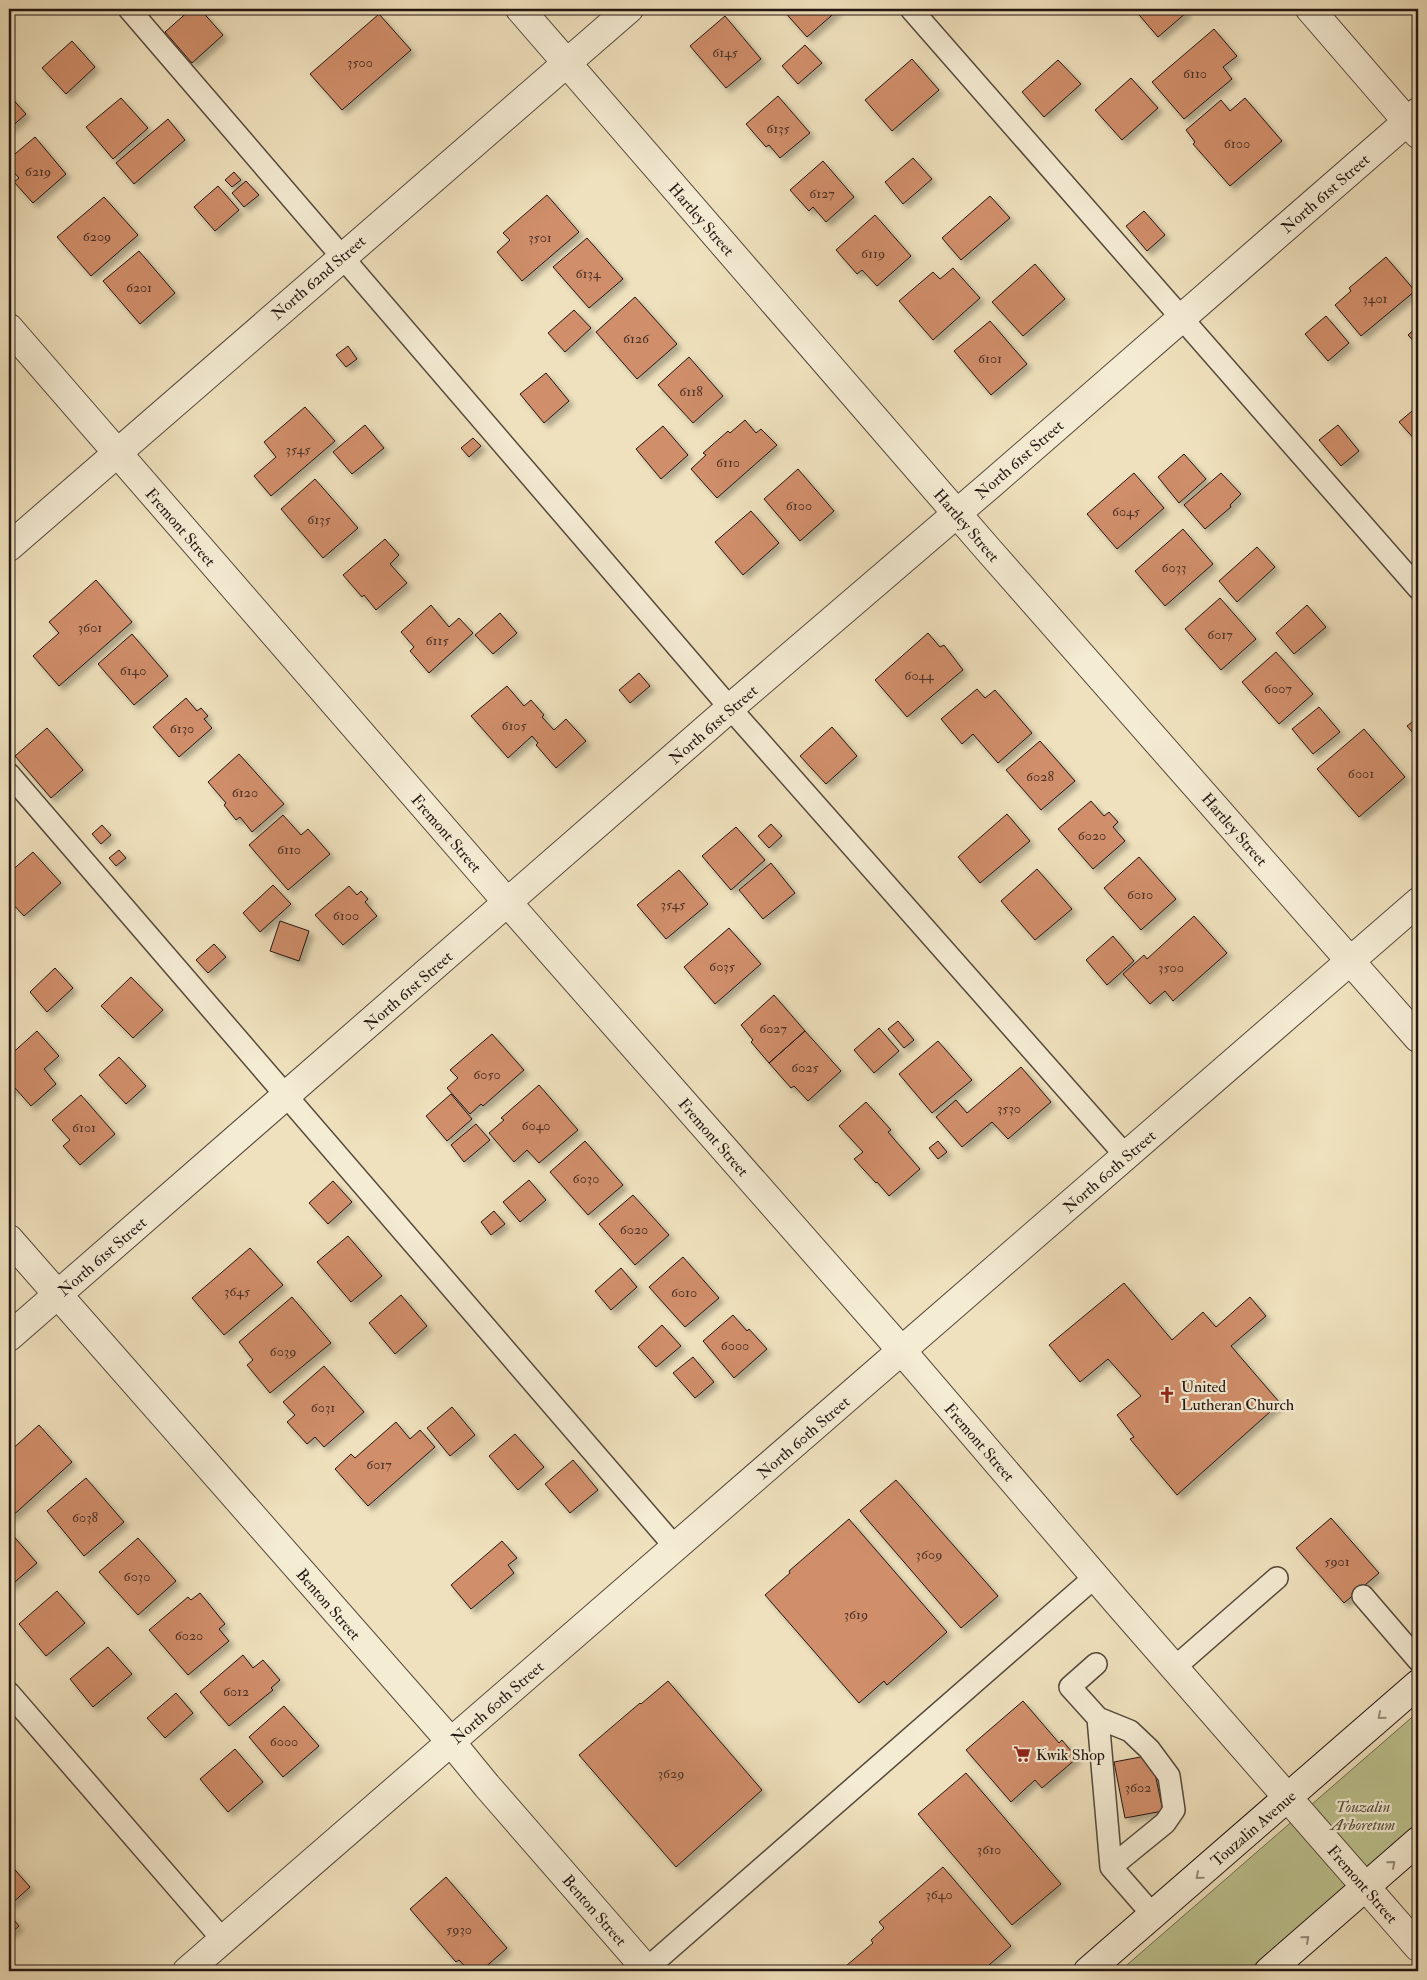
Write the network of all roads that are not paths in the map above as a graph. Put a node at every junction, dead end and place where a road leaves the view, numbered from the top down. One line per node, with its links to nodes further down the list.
1 (129, 9): 8 (lane)
2 (520, 9): 6 (street, Hartley Street)
3 (629, 9): 6 (street, North 62nd Street)
4 (911, 9): 9 (lane)
5 (1310, 9): 7 (street)
6 (566, 63): 8 (street, North 62nd Street); 12 (street, Hartley Street)
7 (1415, 122): 9 (street, North 61st Street)
8 (341, 258): 11 (street, North 62nd Street); 15 (lane)
9 (1181, 318): 12 (street, North 61st Street); 14 (lane)
10 (9, 328): 11 (street, Fremont Street)
11 (116, 453): 13 (street, North 62nd Street); 18 (street, Fremont Street)
12 (957, 513): 15 (street, North 61st Street); 19 (street, Hartley Street)
13 (9, 547)
14 (1418, 588)
15 (730, 708): 18 (street, North 61st Street); 22 (lane)
16 (9, 774): 21 (lane)
17 (1418, 902): 19 (street, North 60th Street)
18 (508, 903): 21 (street, North 61st Street); 26 (street, Fremont Street)
19 (1351, 961): 20 (street, Hartley Street); 22 (street, North 60th Street)
20 (1418, 1038)
21 (286, 1097): 24 (street, North 61st Street); 27 (lane)
22 (1126, 1156): 26 (street, North 60th Street)
23 (9, 1240): 24 (street, Benton Street)
24 (57, 1295): 25 (street, North 61st Street); 37 (street, Benton Street)
25 (9, 1337)
26 (902, 1351): 27 (street, North 60th Street); 28 (street, Fremont Street)
27 (676, 1548): 37 (street, North 60th Street)
28 (1096, 1576): 33 (street, Fremont Street); 46 (lane)
29 (1277, 1578): 33 (lane)
30 (1362, 1596): 31 (lane)
31 (1418, 1660)
32 (1096, 1664): 36 (lane)
33 (1174, 1668): 38 (street, Fremont Street)
34 (1418, 1684): 38 (street, Touzalin Avenue, one-way to 38)
35 (9, 1693): 43 (lane)
36 (1098, 1718): 40 (lane); 40 (lane)
37 (451, 1742): 43 (street, North 60th Street); 46 (street, Benton Street)
38 (1288, 1798): 41 (street, Fremont Street); 42 (street, Touzalin Avenue, one-way to 42)
39 (1418, 1842): 41 (street, one-way to 39)
40 (1111, 1867): 42 (lane)
41 (1365, 1887): 44 (street, Fremont Street); 48 (street, one-way to 41)
42 (1152, 1916): 47 (street, Touzalin Avenue)
43 (223, 1940): 45 (street, North 60th Street)
44 (1418, 1947)
45 (187, 1971)
46 (646, 1971)
47 (1088, 1971)
48 (1269, 1971)

